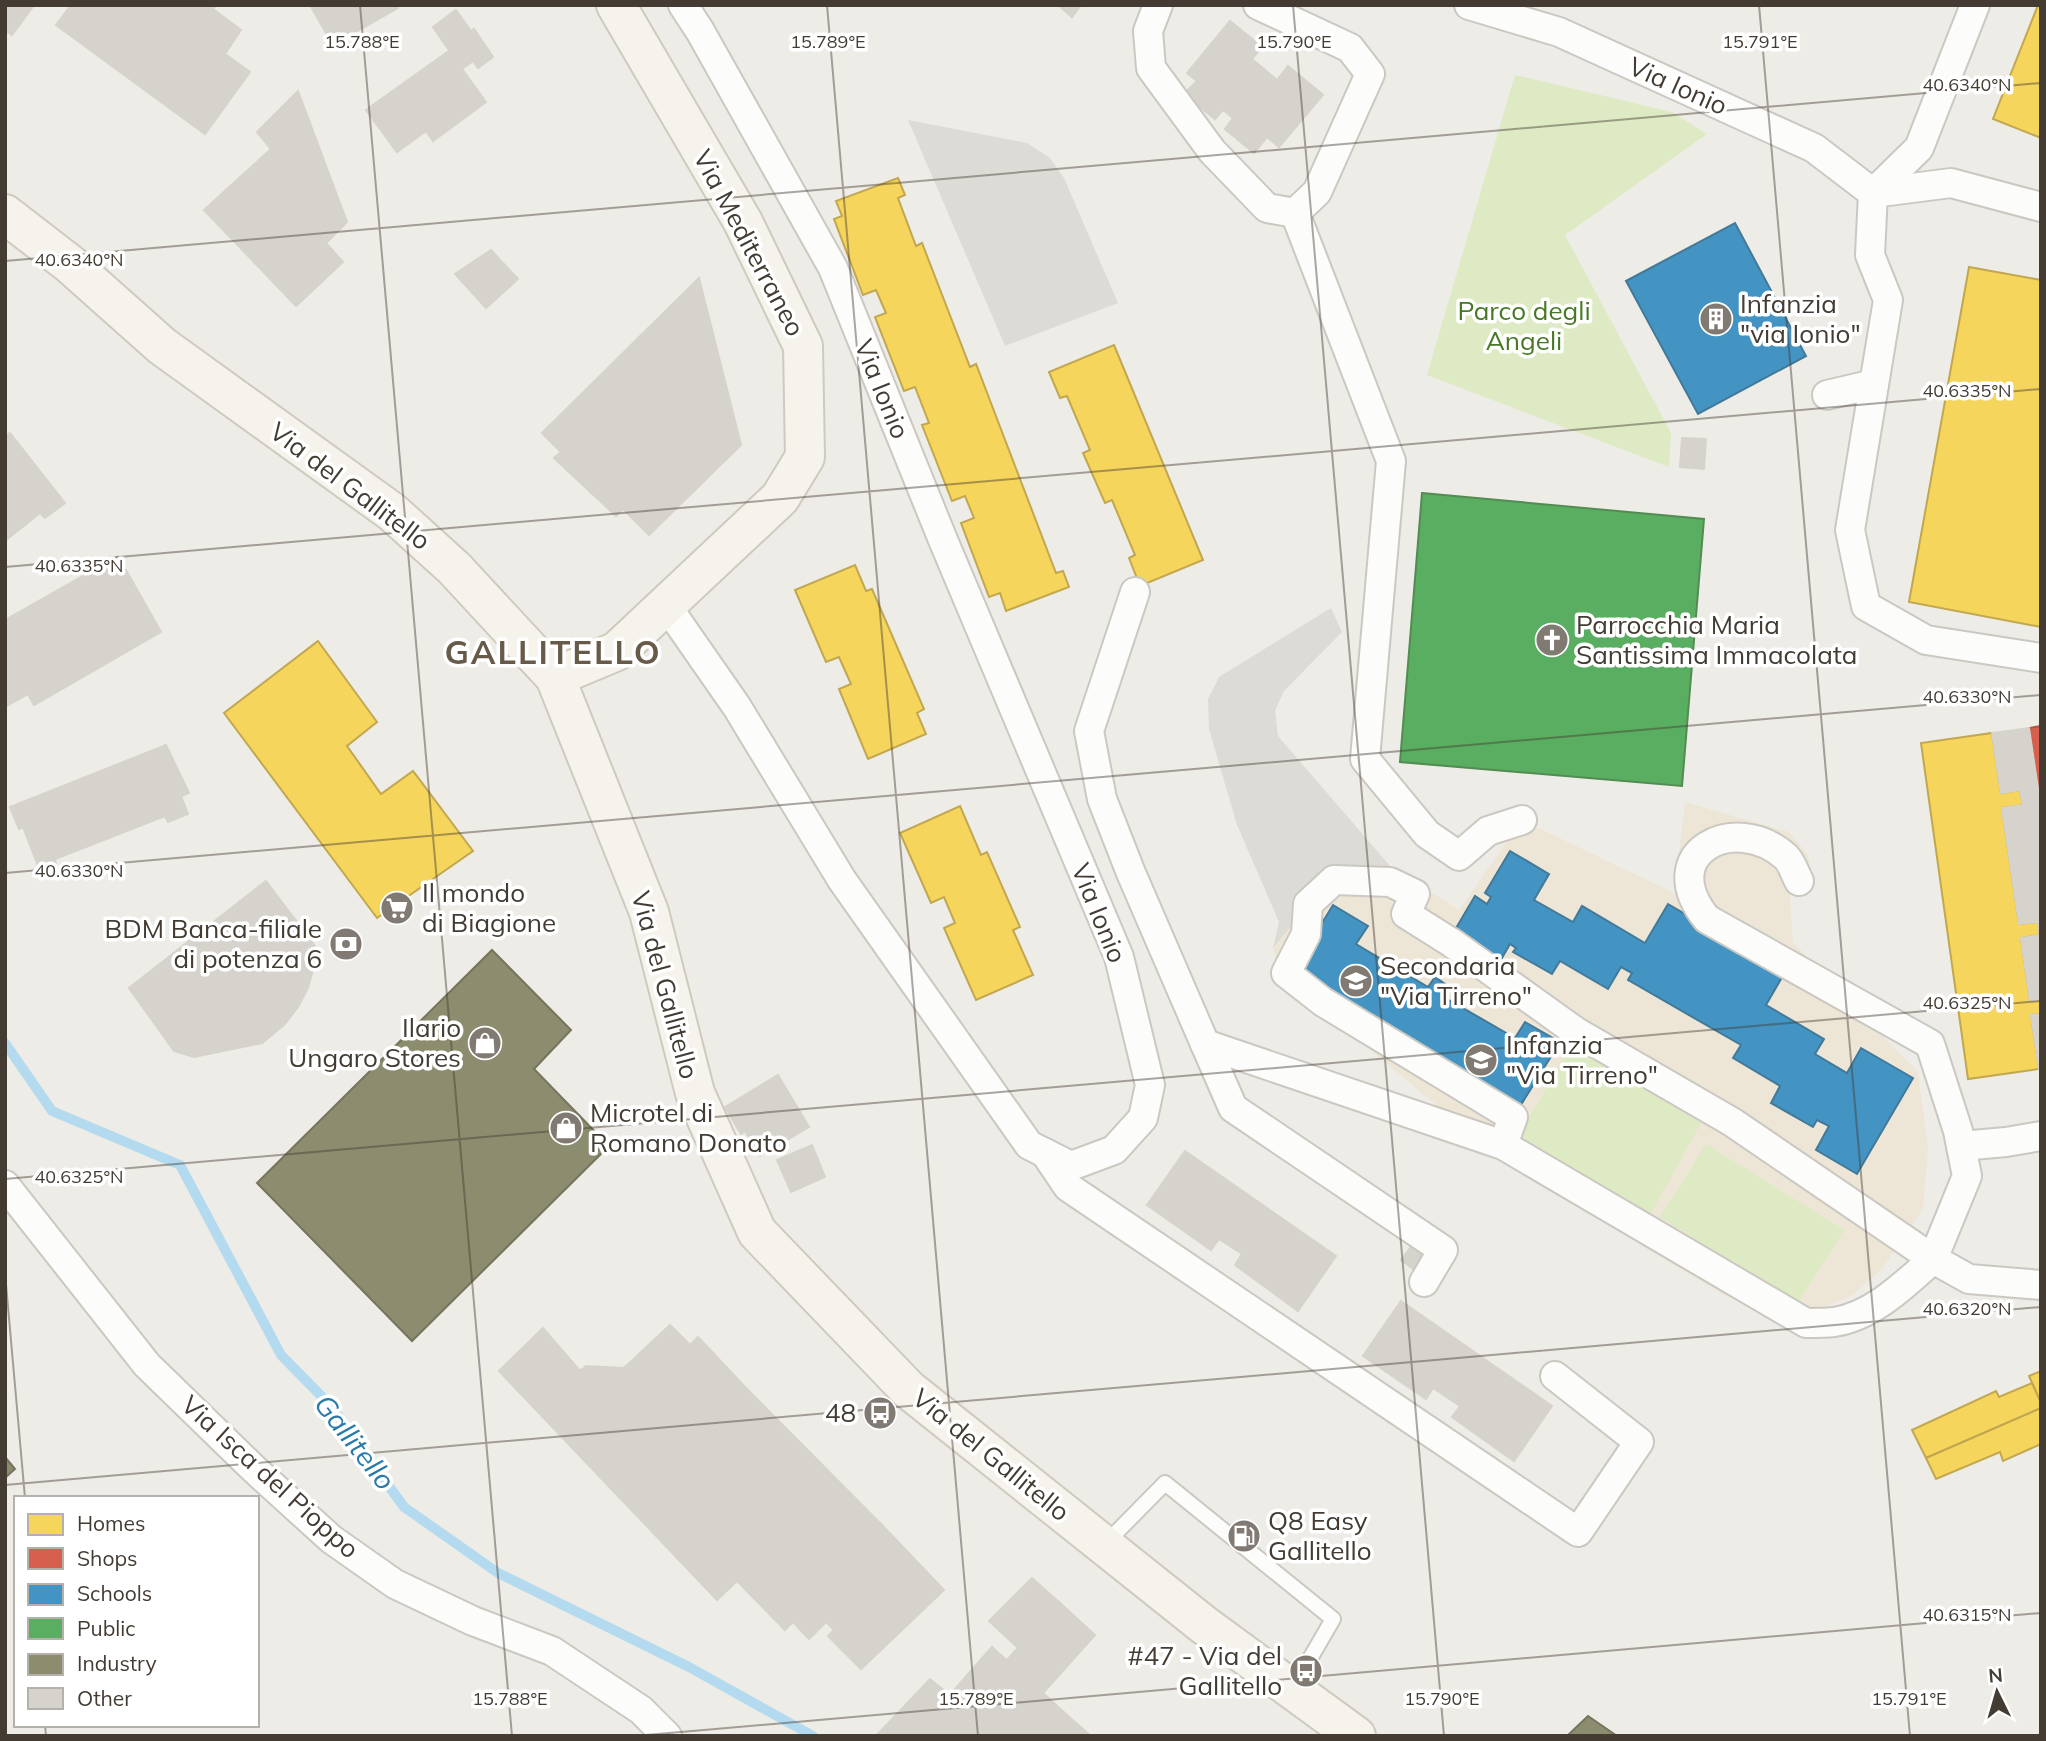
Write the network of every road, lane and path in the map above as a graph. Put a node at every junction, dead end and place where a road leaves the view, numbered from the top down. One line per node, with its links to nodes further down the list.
1 (616, 5): 14 (street, Via Mediterraneo)
2 (683, 5): 23 (street, Via Ionio)
3 (1158, 5): 9 (street)
4 (1258, 5): 9 (street)
5 (1469, 5): 7 (street, Via Ionio)
6 (1975, 5): 7 (street)
7 (1873, 193): 8 (street); 11 (street)
8 (2041, 206)
9 (1295, 213): 17 (street)
10 (5, 214): 16 (street, Via del Gallitello)
11 (1874, 384): 12 (street); 15 (street)
12 (1828, 396)
13 (1135, 592): 19 (street)
14 (666, 605): 16 (street, Via Mediterraneo); 23 (street, Via Ionio)
15 (2041, 657)
16 (555, 677): 29 (street, Via del Gallitello)
17 (1522, 821)
18 (1799, 881): 22 (street)
19 (1205, 1044): 21 (street); 26 (street)
20 (2041, 1136): 22 (street)
21 (1503, 1145): 25 (street); 25 (street)
22 (1961, 1146): 25 (street)
23 (1045, 1153): 28 (street)
24 (5, 1185): 31 (street, Via Isca del Pioppo)
25 (1933, 1259): 27 (street)
26 (1424, 1282)
27 (2041, 1285)
28 (1555, 1376)
29 (1104, 1545): 30 (street, Via del Gallitello); 30 (lane)
30 (1292, 1689): 32 (street, Via del Gallitello)
31 (667, 1736)
32 (1356, 1736)

